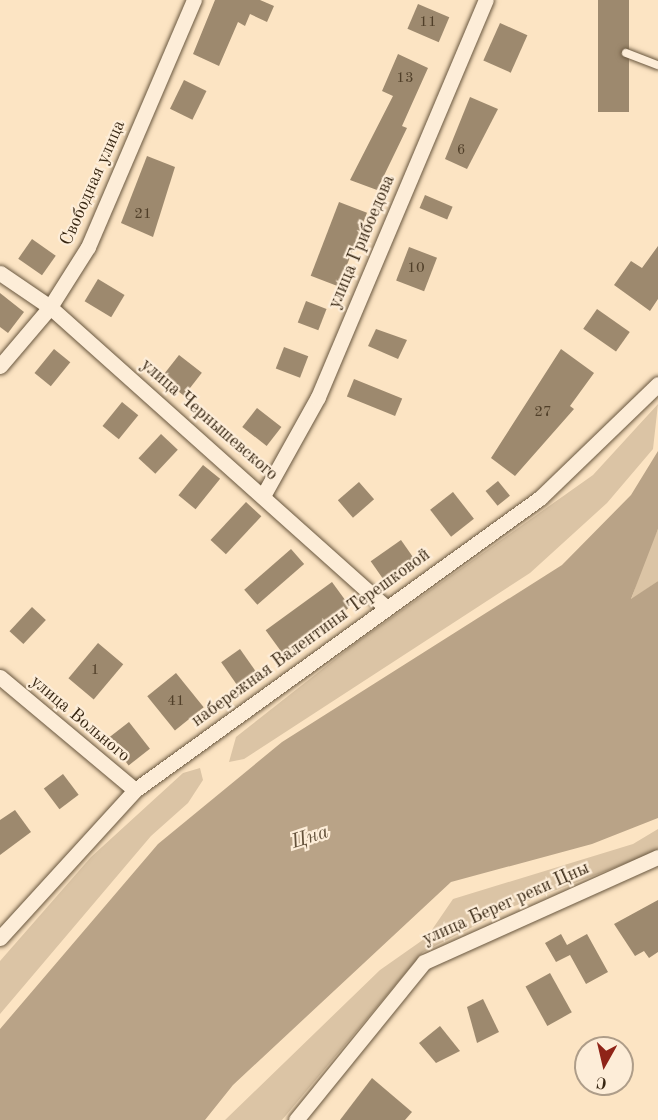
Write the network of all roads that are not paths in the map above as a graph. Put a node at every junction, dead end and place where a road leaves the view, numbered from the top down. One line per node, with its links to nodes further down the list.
1 (194, 0): 6 (street, Свободная улица)
2 (486, 0): 9 (street, улица Грибоедова)
3 (626, 53): 4 (lane)
4 (658, 65)
5 (0, 273): 6 (street, улица Чернышевского)
6 (50, 307): 7 (street, Свободная улица); 9 (street, улица Чернышевского)
7 (0, 366)
8 (658, 384): 10 (street, набережная Валентины Терешковой)
9 (264, 494): 10 (street, улица Чернышевского)
10 (384, 606): 12 (street, набережная Валентины Терешковой)
11 (0, 677): 12 (street, улица Вольного)
12 (135, 790): 14 (street, набережная Валентины Терешковой)
13 (658, 857): 15 (street, улица Берег реки Цны)
14 (0, 938)
15 (296, 1120)

